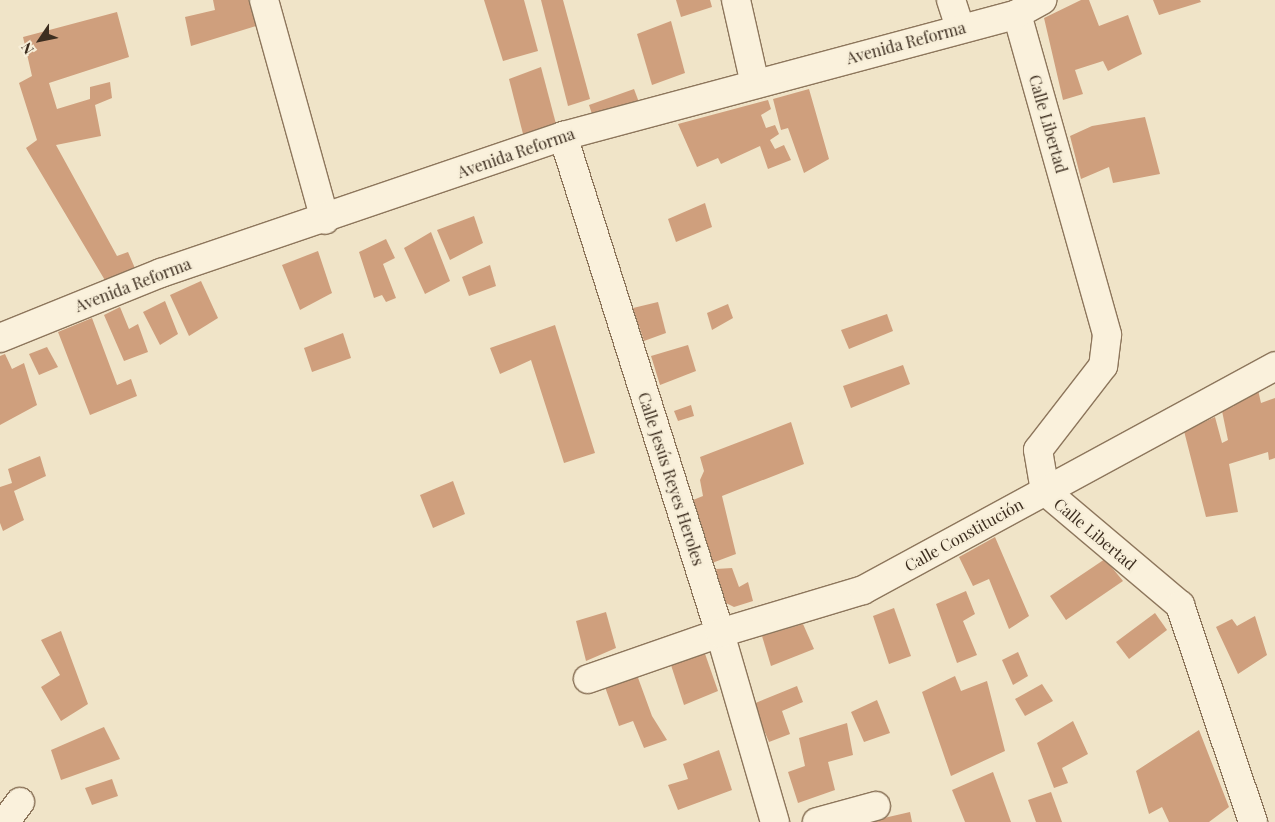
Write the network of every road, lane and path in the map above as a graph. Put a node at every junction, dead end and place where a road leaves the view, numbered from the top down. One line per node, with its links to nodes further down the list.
1 (264, 0): 9 (street)
2 (736, 0): 7 (street)
3 (950, 0): 6 (street)
4 (1042, 0): 5 (street, Avenida Reforma)
5 (1017, 14): 6 (street, Avenida Reforma); 12 (street, Calle Libertad)
6 (960, 28): 7 (street, Avenida Reforma)
7 (755, 84): 8 (street, Avenida Reforma)
8 (563, 136): 9 (street, Avenida Reforma); 13 (street, Calle Jesús Reyes Heroles)
9 (325, 220): 10 (street, Avenida Reforma)
10 (0, 338)
11 (1275, 366): 12 (street, Calle Constitución)
12 (1045, 491): 13 (street, Calle Constitución); 18 (street, Calle Libertad)
13 (720, 633): 14 (street, Calle Constitución); 16 (street, Calle Jesús Reyes Heroles)
14 (588, 679)
15 (876, 806): 17 (street)
16 (775, 822)
17 (817, 822)
18 (1253, 822)

